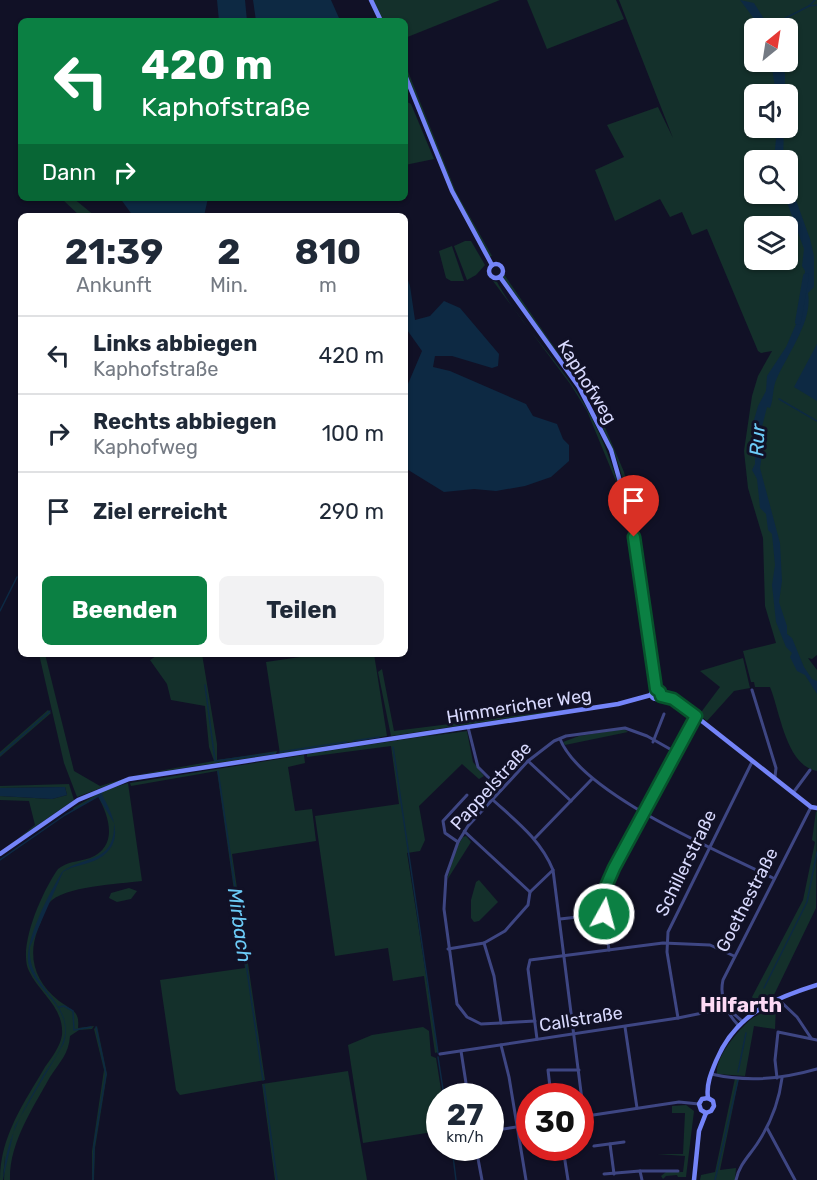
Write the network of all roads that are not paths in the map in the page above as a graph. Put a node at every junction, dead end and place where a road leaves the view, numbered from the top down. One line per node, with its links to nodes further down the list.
1 (371, 0): 2 (main road)
2 (380, 18)
3 (408, 82): 4 (main road, Kaphofweg)
4 (492, 265): 5 (main road, Kaphofweg); 5 (main road, Kaphofweg)
5 (500, 278): 6 (main road, Kaphofweg)
6 (656, 689): 8 (main road); 9 (main road)
7 (752, 690): 19 (street)
8 (651, 695): 9 (main road); 12 (main road, Himmericher Weg)
9 (661, 696): 11 (main road)
10 (664, 714): 14 (street)
11 (696, 716): 15 (street); 16 (main road)
12 (468, 727): 21 (street); 32 (main road, Himmericher Weg)
13 (559, 739): 14 (street, Pappelstraße); 17 (street, Pappelstraße); 20 (street)
14 (653, 742): 15 (street, Pappelstraße)
15 (677, 753): 27 (street)
16 (753, 760): 19 (main road); 31 (street, Schillerstraße)
17 (528, 761): 21 (street, Pappelstraße); 25 (street)
18 (810, 770): 22 (street)
19 (775, 777): 22 (main road)
20 (592, 779): 25 (street); 27 (street)
21 (501, 790): 24 (street, Pappelstraße)
22 (793, 793): 26 (main road)
23 (467, 795): 30 (street)
24 (493, 800): 28 (street, Pappelstraße); 29 (street)
25 (572, 801): 29 (street)
26 (814, 808): 34 (street, Goethestraße)
27 (645, 813): 31 (street); 36 (street)
28 (464, 831): 30 (street, Pappelstraße); 35 (street)
29 (534, 839): 33 (street)
30 (458, 842): 40 (street, Pappelstraße)
31 (710, 846): 34 (street); 39 (street, Schillerstraße)
32 (0, 854)
33 (553, 870): 35 (street); 37 (street)
34 (773, 878): 43 (street, Goethestraße)
35 (530, 892): 38 (street)
36 (604, 914): 37 (street); 41 (street)
37 (560, 919): 42 (street)
38 (484, 943): 40 (street); 49 (street)
39 (668, 944): 41 (street); 43 (street); 47 (street, Schillerstraße)
40 (448, 949): 49 (street, Pappelstraße)
41 (609, 950): 42 (street)
42 (564, 955): 48 (street); 52 (street)
43 (734, 956): 46 (street, Goethestraße)
44 (817, 985): 45 (main road)
45 (777, 999): 50 (main road); 53 (street)
46 (727, 1008): 47 (street, Callstraße); 50 (street, Goethestraße)
47 (678, 1018): 51 (street, Callstraße)
48 (535, 1021): 49 (street, Pappelstraße); 54 (street)
49 (501, 1023)
50 (740, 1023): 61 (main road)
51 (625, 1026): 52 (street, Callstraße); 69 (street)
52 (574, 1034): 54 (street, Callstraße); 60 (street)
53 (811, 1038): 55 (street); 62 (street)
54 (537, 1039): 56 (street, Callstraße)
55 (817, 1040)
56 (501, 1045): 57 (street, Callstraße); 72 (street)
57 (461, 1052): 58 (street, Callstraße); 64 (street)
58 (440, 1054)
59 (817, 1069): 63 (street)
60 (579, 1070): 65 (street); 66 (street)
61 (711, 1074): 62 (street); 67 (main road)
62 (777, 1078): 63 (street)
63 (782, 1078): 73 (street)
64 (466, 1083)
65 (550, 1083)
66 (580, 1083)
67 (708, 1098): 68 (main road); 70 (main road)
68 (699, 1104): 69 (street); 70 (main road)
69 (637, 1108): 71 (street)
70 (706, 1113): 89 (main road)
71 (594, 1114)
72 (516, 1127): 74 (street)
73 (767, 1128): 90 (street); 91 (street)
74 (504, 1129)
75 (624, 1142): 76 (street)
76 (610, 1144): 77 (street); 84 (street)
77 (594, 1146)
78 (478, 1161): 85 (street)
79 (522, 1161): 86 (street)
80 (565, 1161): 87 (street)
81 (640, 1171): 82 (street); 84 (street); 88 (street)
82 (678, 1171)
83 (604, 1174): 84 (street)
84 (614, 1174)
85 (482, 1180)
86 (526, 1180)
87 (568, 1180)
88 (642, 1180)
89 (694, 1180)
90 (736, 1180)
91 (795, 1180)

